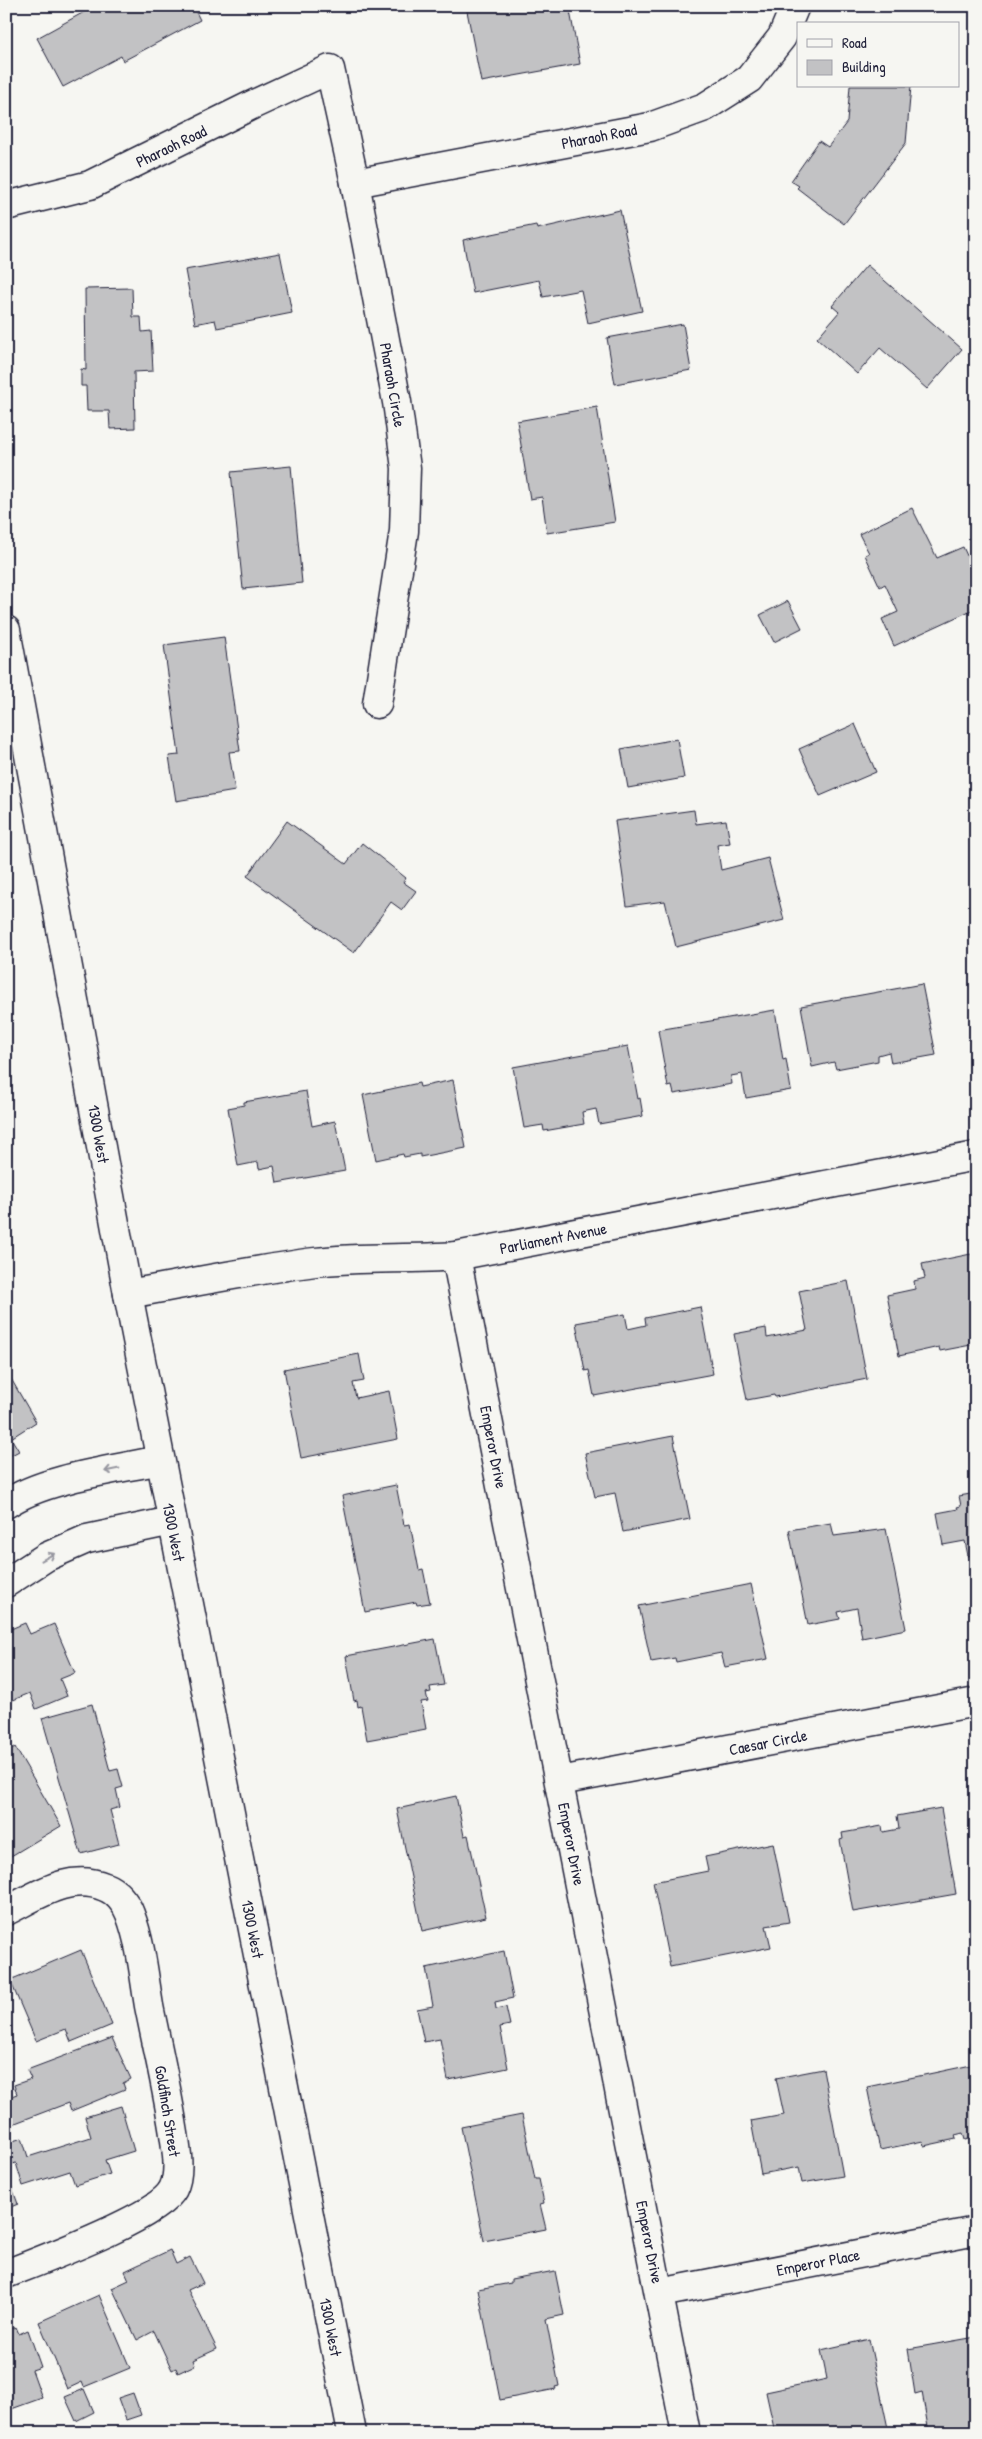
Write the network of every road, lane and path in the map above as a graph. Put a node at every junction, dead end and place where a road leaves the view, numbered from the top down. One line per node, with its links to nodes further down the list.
1 (795, 6): 3 (street, Pharaoh Road)
2 (330, 69): 3 (street, Pharaoh Circle); 4 (street, Pharaoh Road)
3 (355, 183): 6 (street, Pharaoh Circle)
4 (6, 206)
5 (6, 630): 9 (street, 1300 West)
6 (377, 704)
7 (976, 1156): 8 (street, Parliament Avenue)
8 (456, 1256): 9 (street, Parliament Avenue); 15 (street, Emperor Drive)
9 (128, 1294): 10 (street, 1300 West)
10 (160, 1460): 11 (street, one-way to 11); 12 (street, 1300 West)
11 (6, 1504)
12 (172, 1521): 13 (street, one-way to 12); 20 (street, 1300 West)
13 (6, 1583)
14 (976, 1702): 15 (street, Caesar Circle)
15 (560, 1781): 19 (street, Emperor Drive)
16 (6, 1911): 18 (street, Goldfinch Street)
17 (976, 2231): 19 (street, Emperor Place)
18 (6, 2274)
19 (660, 2293): 21 (street, Emperor Drive)
20 (352, 2433)
21 (686, 2433)

